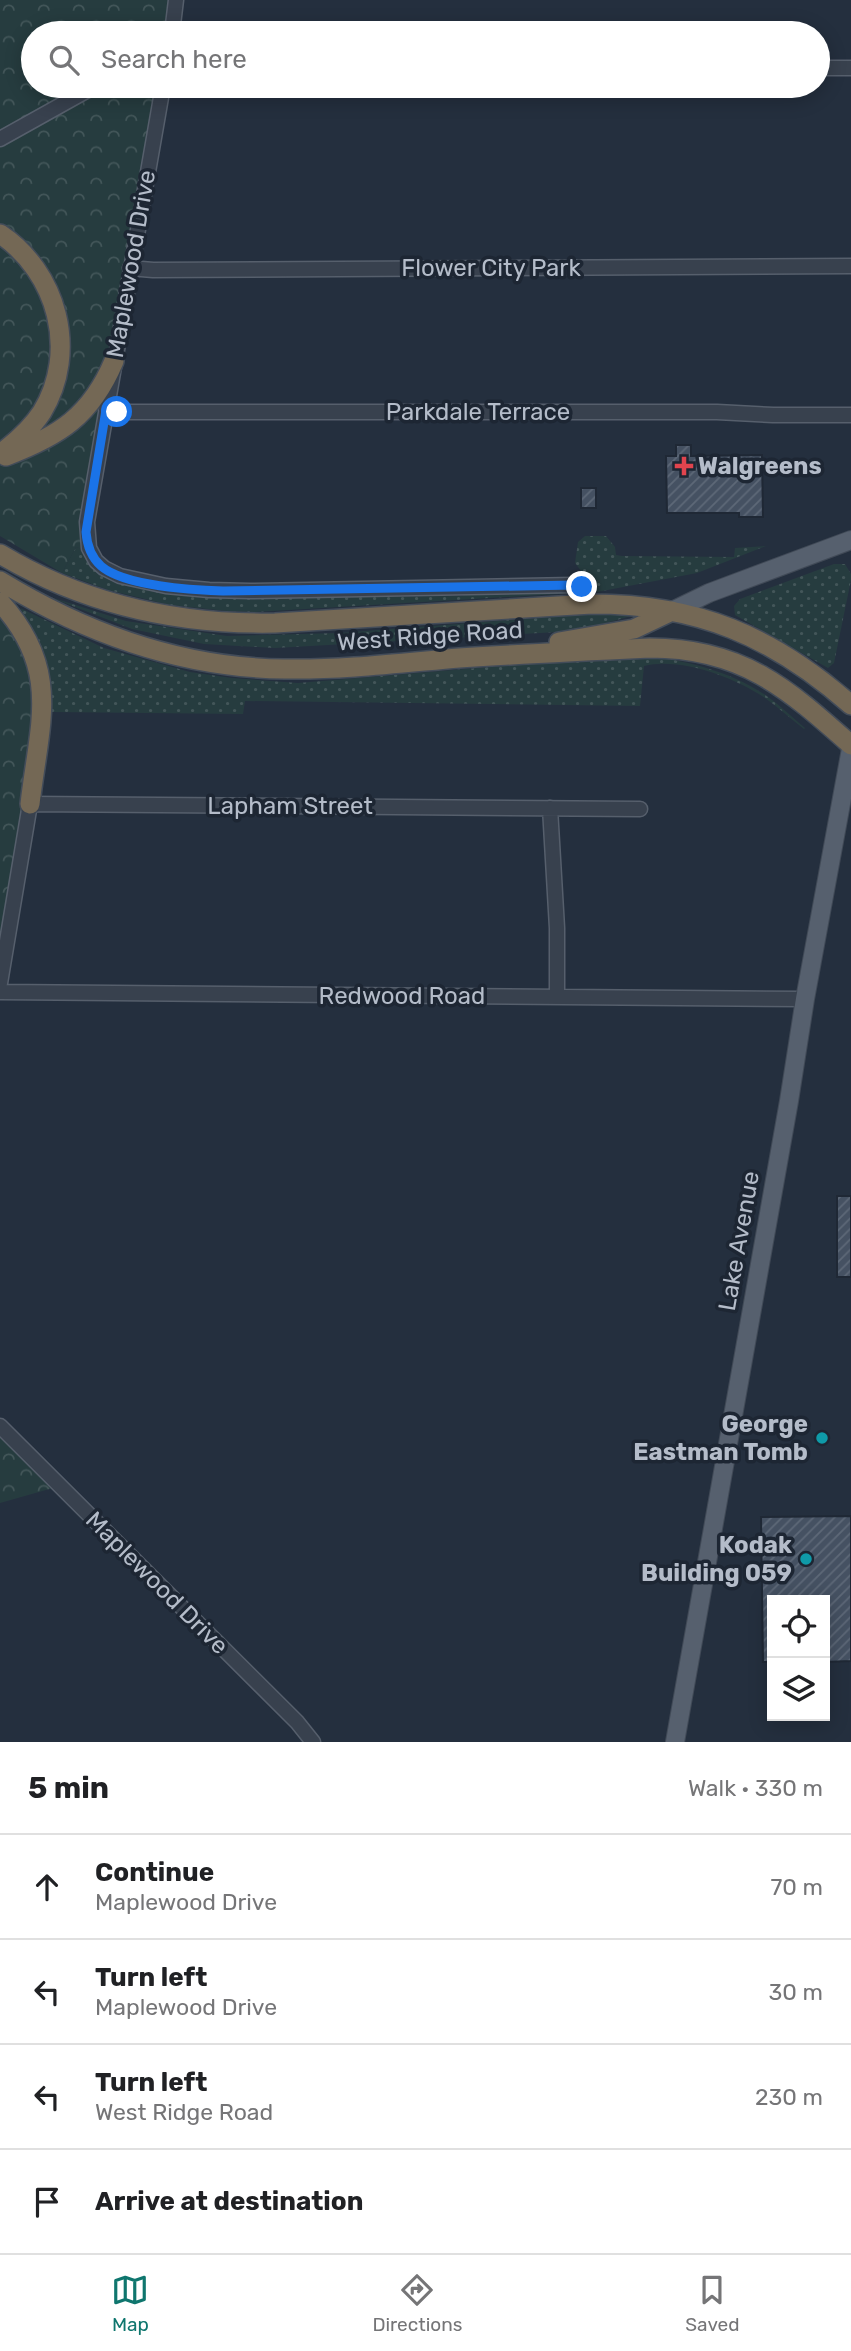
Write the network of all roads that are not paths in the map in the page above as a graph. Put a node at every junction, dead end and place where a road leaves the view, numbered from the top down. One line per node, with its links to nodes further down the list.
1 (176, 0): 2 (street)
2 (173, 21)
3 (830, 68): 4 (street)
4 (851, 68)
5 (73, 98): 7 (street)
6 (161, 98): 10 (street, Maplewood Drive)
7 (0, 139)
8 (0, 234): 14 (highway)
9 (851, 266): 10 (street, Flower City Park)
10 (130, 268): 11 (street, Maplewood Drive)
11 (114, 362): 12 (street, Maplewood Drive); 14 (highway)
12 (106, 410): 13 (street, Parkdale Terrace); 17 (street, Maplewood Drive)
13 (851, 415)
14 (0, 457)
15 (851, 540): 22 (main road)
16 (0, 554): 21 (highway, West Ridge Road)
17 (100, 565): 19 (street, West Ridge Road)
18 (0, 581): 23 (highway, West Ridge Road)
19 (586, 589): 21 (highway)
20 (0, 602): 26 (highway)
21 (617, 605): 22 (highway, West Ridge Road)
22 (672, 611): 23 (highway); 24 (highway, West Ridge Road)
23 (458, 658): 25 (highway, West Ridge Road)
24 (851, 705)
25 (851, 747): 32 (main road, Lake Avenue)
26 (30, 804): 27 (street, Lapham Street); 29 (street)
27 (550, 808): 28 (street, Lapham Street); 31 (street)
28 (640, 809)
29 (0, 982)
30 (0, 992): 31 (street, Redwood Road)
31 (557, 997): 32 (street, Redwood Road)
32 (805, 999): 35 (main road, Lake Avenue)
33 (0, 1426): 34 (street, Maplewood Drive)
34 (313, 1742)
35 (675, 1742)

